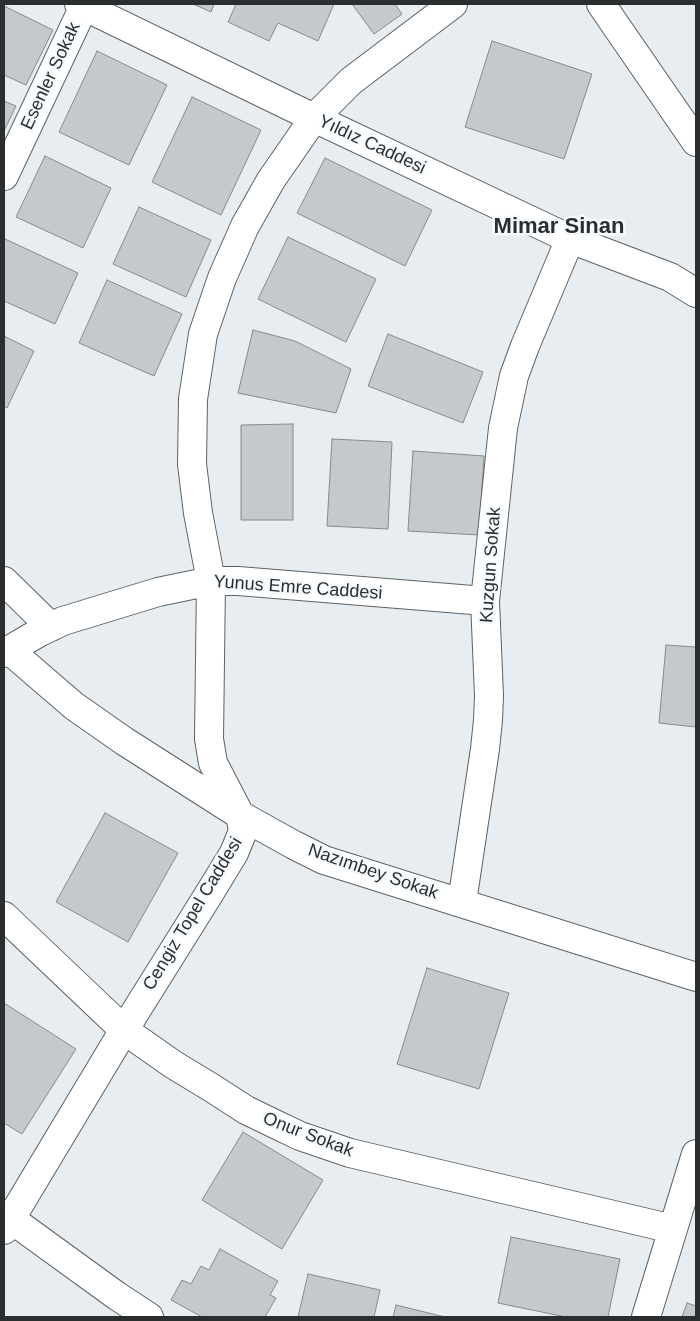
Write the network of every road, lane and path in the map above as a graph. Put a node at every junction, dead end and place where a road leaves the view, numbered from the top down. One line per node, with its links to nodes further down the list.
1 (82, 4): 4 (street, Yıldız Caddesi); 6 (street, Esenler Sokak)
2 (453, 4): 4 (street, Cengiz Topel Caddesi)
3 (601, 4): 5 (street)
4 (314, 118): 7 (street, Yıldız Caddesi); 10 (street, Cengiz Topel Caddesi)
5 (694, 134)
6 (4, 176)
7 (570, 239): 8 (street, Yıldız Caddesi); 12 (street, Kuzgun Sokak)
8 (683, 278): 9 (street, Yıldız Caddesi)
9 (696, 293)
10 (211, 580): 12 (street, Yunus Emre Caddesi); 13 (street, Yunus Emre Caddesi); 15 (street, Cengiz Topel Caddesi)
11 (4, 581): 13 (street)
12 (485, 601): 16 (street, Kuzgun Sokak)
13 (51, 627): 14 (street, Yunus Emre Caddesi)
14 (6, 652): 15 (street, Nazımbey Sokak)
15 (240, 815): 16 (street, Nazımbey Sokak); 19 (street, Cengiz Topel Caddesi)
16 (462, 902): 18 (street, Nazımbey Sokak)
17 (4, 916): 19 (street, Onur Sokak)
18 (696, 977)
19 (124, 1030): 21 (street, Cengiz Topel Caddesi); 22 (street, Onur Sokak)
20 (696, 1154): 22 (street)
21 (6, 1221): 23 (street)
22 (673, 1230): 24 (street)
23 (149, 1317)
24 (646, 1317)

